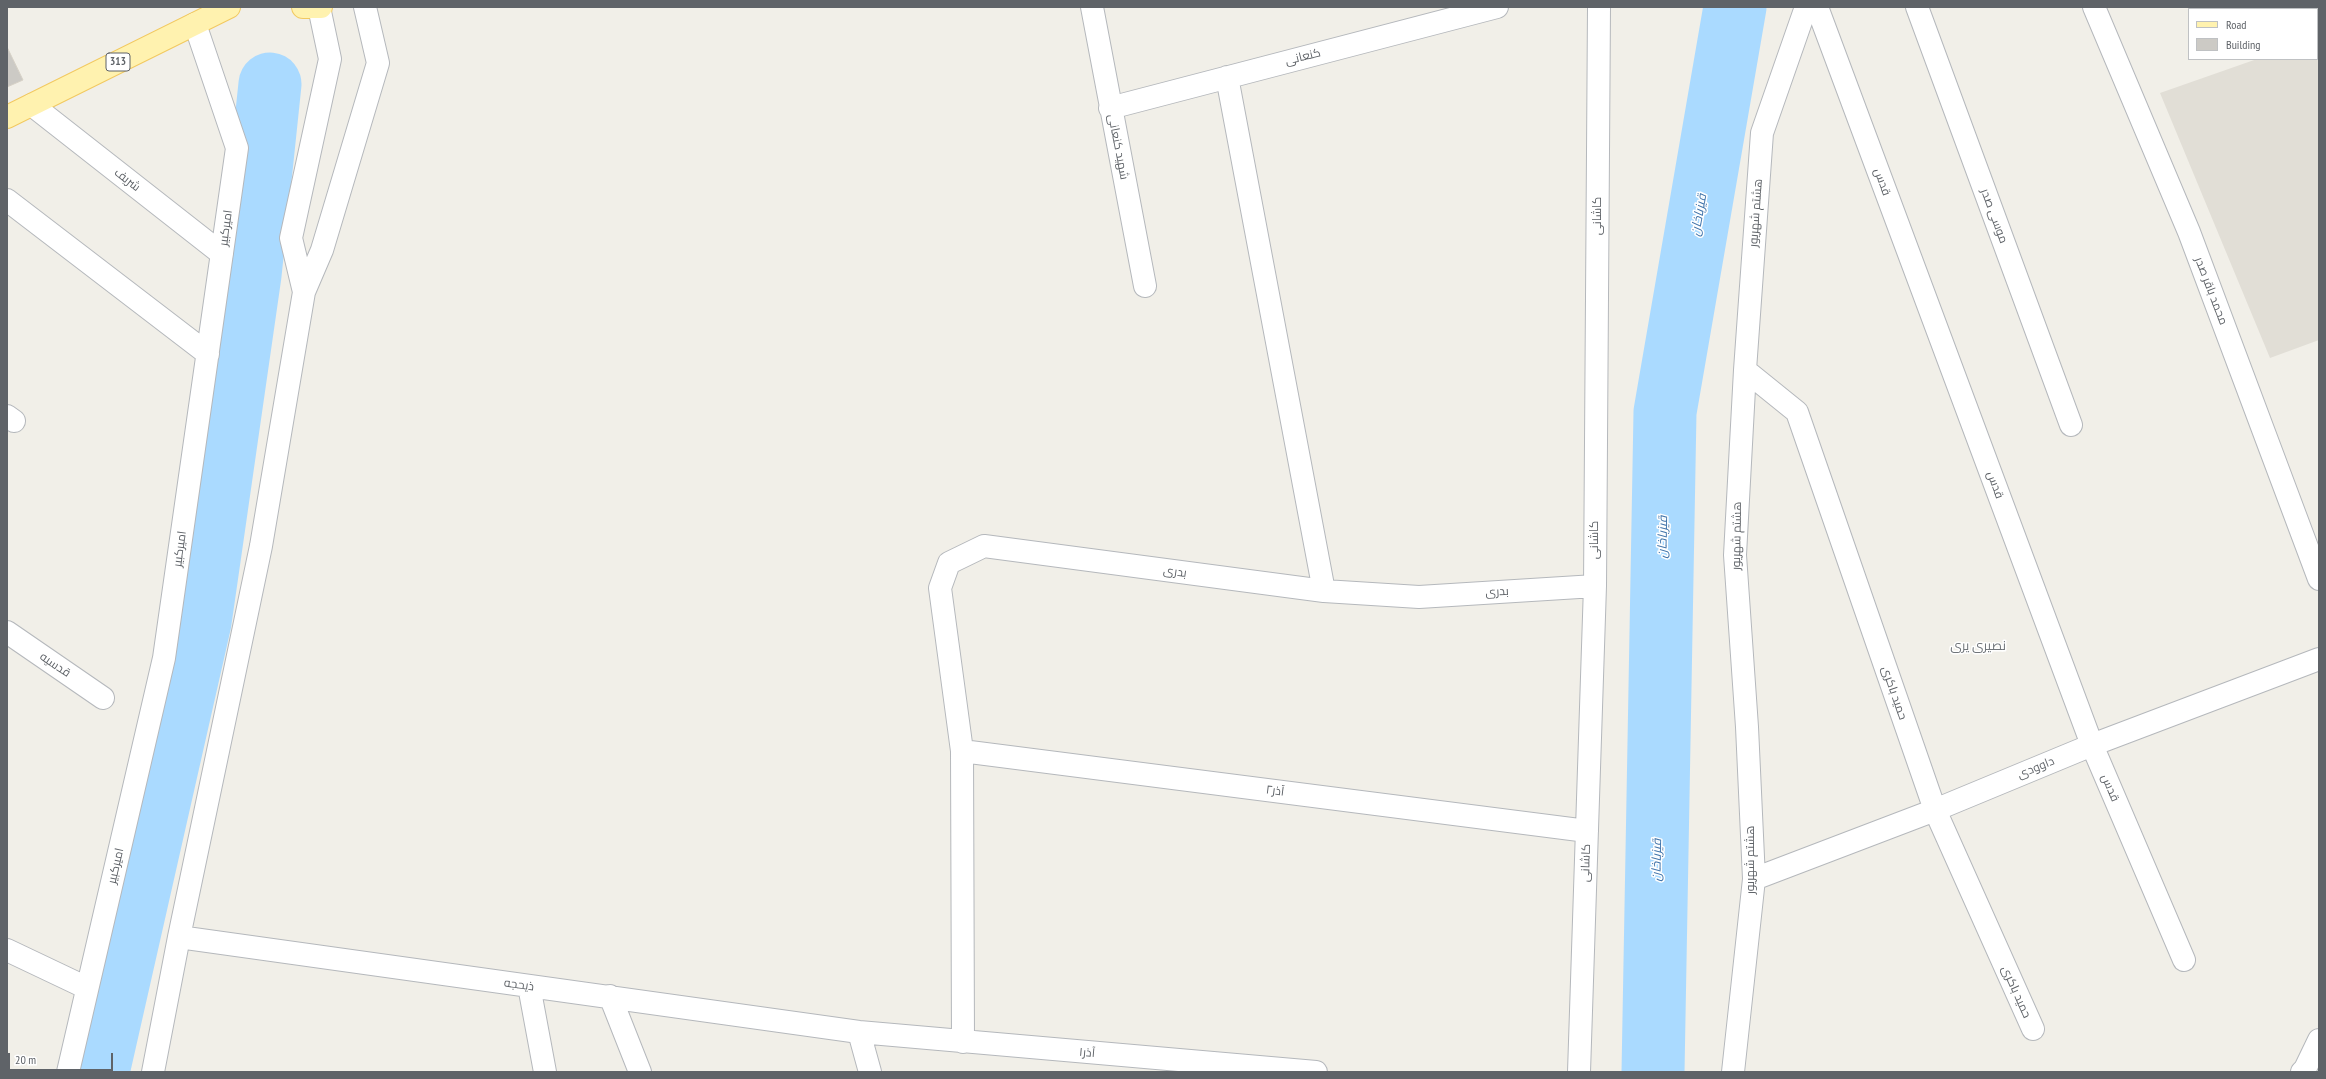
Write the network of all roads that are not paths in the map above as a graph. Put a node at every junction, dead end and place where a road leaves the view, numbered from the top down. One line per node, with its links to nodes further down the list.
1 (229, 7): 12 (main road, 313)
2 (303, 7): 3 (main road)
3 (320, 7): 20 (street)
4 (365, 7): 20 (street)
5 (1092, 7): 15 (street, شهید کنعانی)
6 (1497, 7): 13 (street, کنعانی)
7 (1599, 7): 25 (street, کاشانی)
8 (1806, 7): 22 (street, هشتم شهریور)
9 (1817, 7): 30 (street, قدس)
10 (1917, 7): 23 (street, موسی صدر)
11 (2094, 7): 24 (street, محمد باقر صدر)
12 (195, 24): 14 (main road, 313); 18 (street, امیرکبیر)
13 (1226, 77): 15 (street, کنعانی); 26 (street)
14 (32, 105): 16 (main road, 313); 18 (street, شریف)
15 (1110, 108): 19 (street, شهید کنعانی)
16 (7, 117)
17 (7, 200): 21 (street)
18 (222, 254): 21 (street, امیرکبیر)
19 (1145, 286)
20 (304, 292): 35 (street)
21 (208, 354): 39 (street, امیرکبیر)
22 (1744, 370): 32 (street, حمید باکری); 34 (street, هشتم شهریور)
23 (2071, 425)
24 (2319, 579)
25 (1595, 586): 26 (street, بدری); 33 (street, کاشانی)
26 (1324, 592): 31 (street, بدری)
27 (7, 632): 29 (street, قدسیه)
28 (2319, 659): 30 (street, داوودی)
29 (103, 698)
30 (2092, 745): 32 (street, داوودی); 37 (street, قدس)
31 (962, 750): 33 (street, آذر۲); 44 (street, بدری)
32 (1935, 810): 34 (street, داوودی); 41 (street, حمید باکری)
33 (1587, 831): 53 (street, کاشانی)
34 (1754, 879): 54 (street, هشتم شهریور)
35 (179, 937): 38 (street, ذیحجه); 48 (street)
36 (7, 950): 39 (street)
37 (2184, 960)
38 (529, 986): 40 (street, ذیحجه); 49 (street)
39 (87, 988): 47 (street, امیرکبیر)
40 (610, 996): 42 (street, ذیحجه); 50 (street)
41 (2033, 1029)
42 (858, 1032): 44 (street, آذر۱); 51 (street)
43 (2319, 1040): 55 (street)
44 (963, 1042): 45 (street, آذر۱)
45 (1103, 1063): 46 (street, آذر۱)
46 (1291, 1071): 52 (street, آذر۱)
47 (68, 1072)
48 (153, 1072)
49 (545, 1072)
50 (640, 1072)
51 (870, 1072)
52 (1316, 1072)
53 (1578, 1072)
54 (1733, 1072)
55 (2302, 1072)

